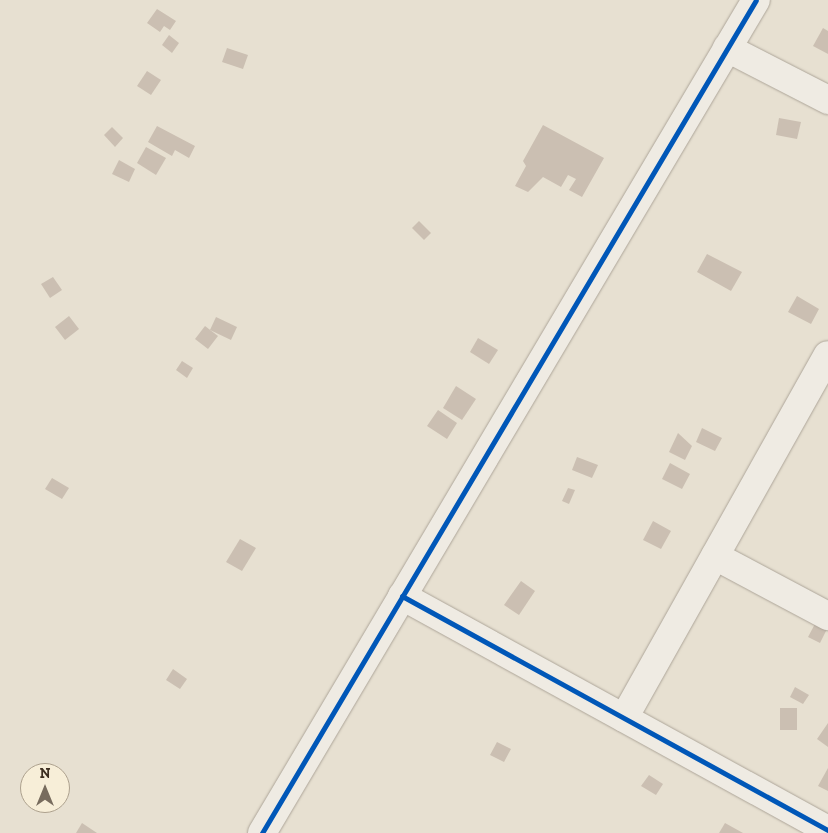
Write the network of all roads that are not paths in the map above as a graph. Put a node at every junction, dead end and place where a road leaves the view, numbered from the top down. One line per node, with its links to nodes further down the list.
1 (756, 0): 2 (street)
2 (727, 48): 3 (street); 6 (street)
3 (828, 100)
4 (828, 355): 5 (street)
5 (715, 556): 7 (street); 8 (street)
6 (402, 596): 8 (street); 10 (street)
7 (828, 616)
8 (624, 718): 9 (street)
9 (828, 830)
10 (262, 833)

